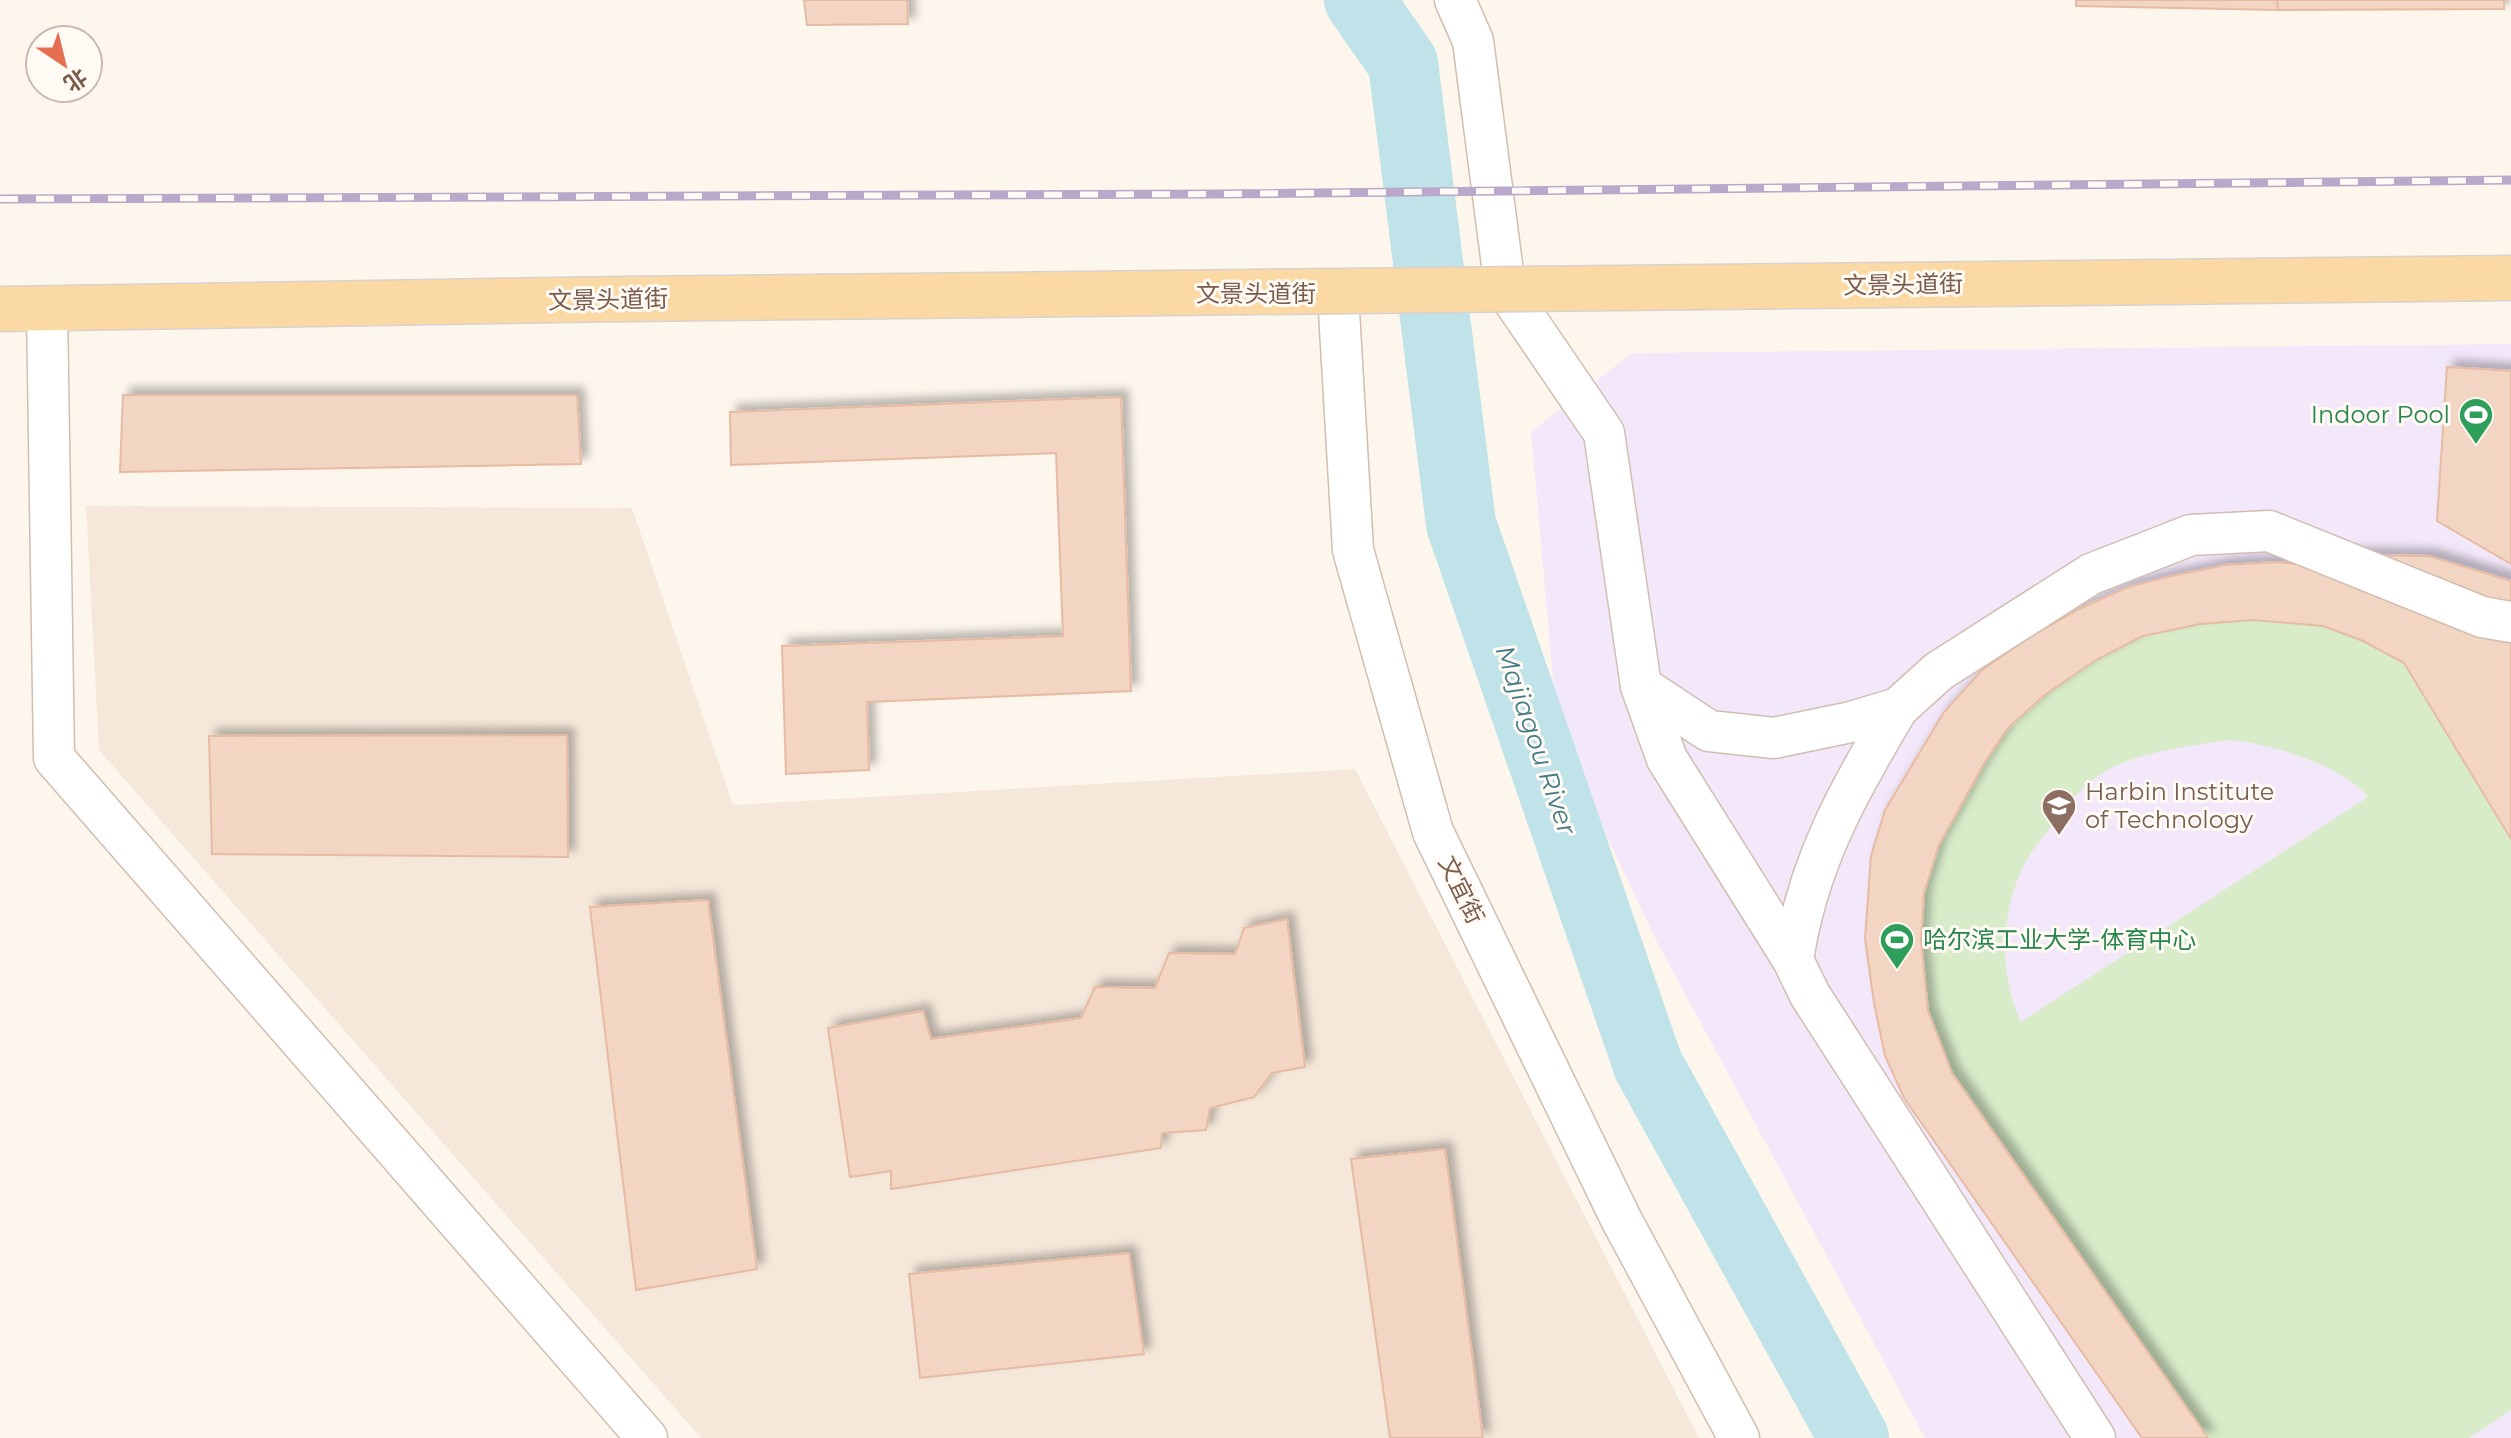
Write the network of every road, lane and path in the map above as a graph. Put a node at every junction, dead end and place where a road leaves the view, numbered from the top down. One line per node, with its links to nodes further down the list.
1 (1455, 0): 7 (street)
2 (2511, 278): 3 (main road, 文景头道街, bridge)
3 (1338, 294): 4 (main road, 文景头道街, bridge); 11 (street, 文宜街)
4 (47, 308): 5 (main road, 文景头道街); 10 (street)
5 (0, 309)
6 (2511, 622): 8 (street)
7 (1641, 686): 8 (street); 9 (street)
8 (1898, 708): 9 (street)
9 (1793, 960): 12 (street)
10 (647, 1438)
11 (1739, 1438)
12 (2095, 1438)

